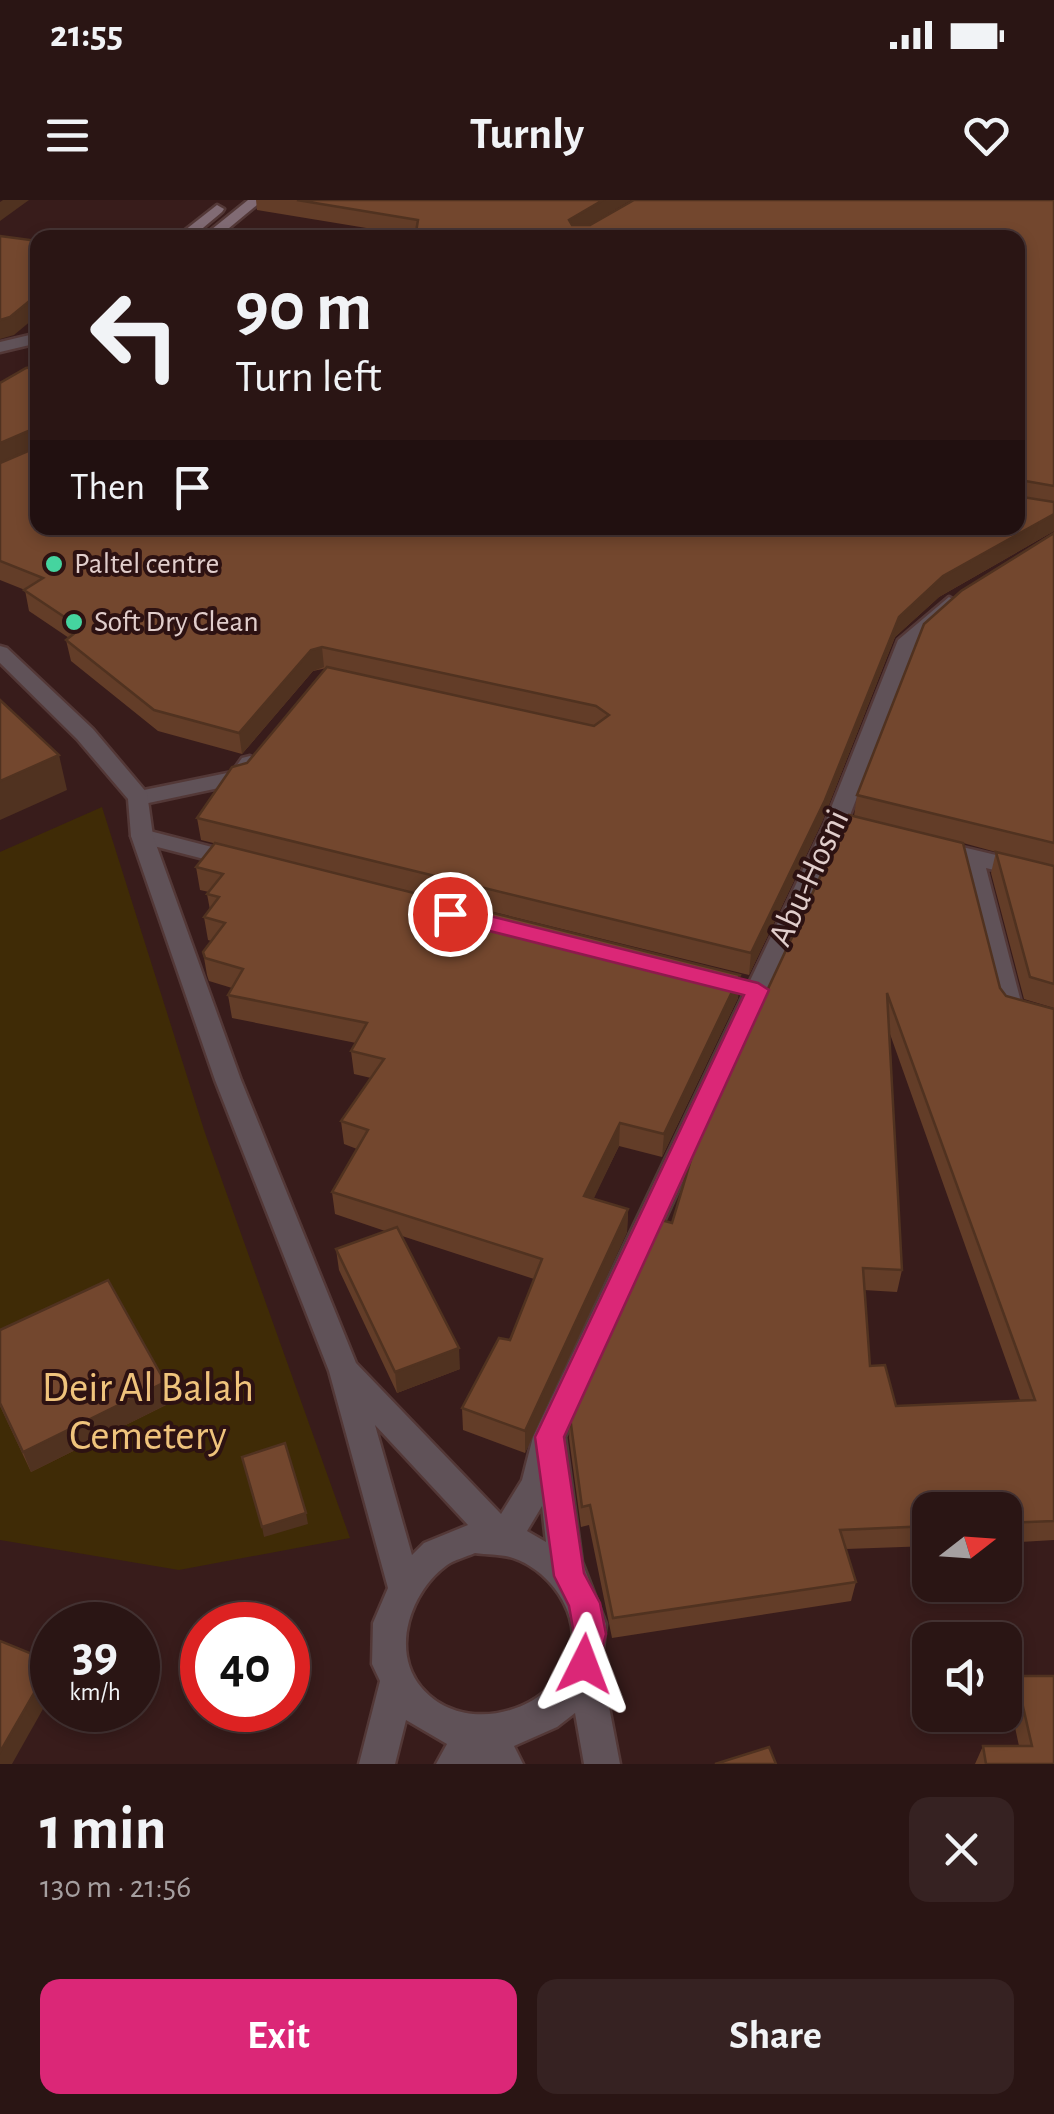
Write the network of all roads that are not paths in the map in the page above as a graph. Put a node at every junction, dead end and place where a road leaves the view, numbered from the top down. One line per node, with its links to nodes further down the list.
1 (229, 200): 3 (main road)
2 (256, 200): 4 (main road)
3 (192, 230)
4 (218, 230)
5 (30, 340): 6 (street)
6 (0, 347)
7 (30, 358): 8 (street)
8 (0, 359)
9 (974, 588): 20 (street, Abu-Hosni)
10 (0, 652): 12 (street)
11 (263, 748): 12 (street)
12 (139, 798): 13 (street)
13 (142, 836): 16 (street); 19 (street)
14 (914, 842): 15 (street)
15 (972, 856): 17 (street); 18 (street)
16 (257, 865)
17 (1054, 877)
18 (1054, 1020)
19 (344, 1371): 21 (street); 23 (street)
20 (549, 1437): 21 (street, Abu-Hosni); 22 (street)
21 (504, 1540): 22 (street); 23 (street)
22 (569, 1576): 24 (street)
23 (403, 1584): 25 (street)
24 (584, 1664): 26 (street); 30 (street)
25 (398, 1681): 26 (street); 27 (street)
26 (480, 1734): 28 (street); 29 (street)
27 (377, 1764)
28 (454, 1764)
29 (505, 1764)
30 (602, 1764)

